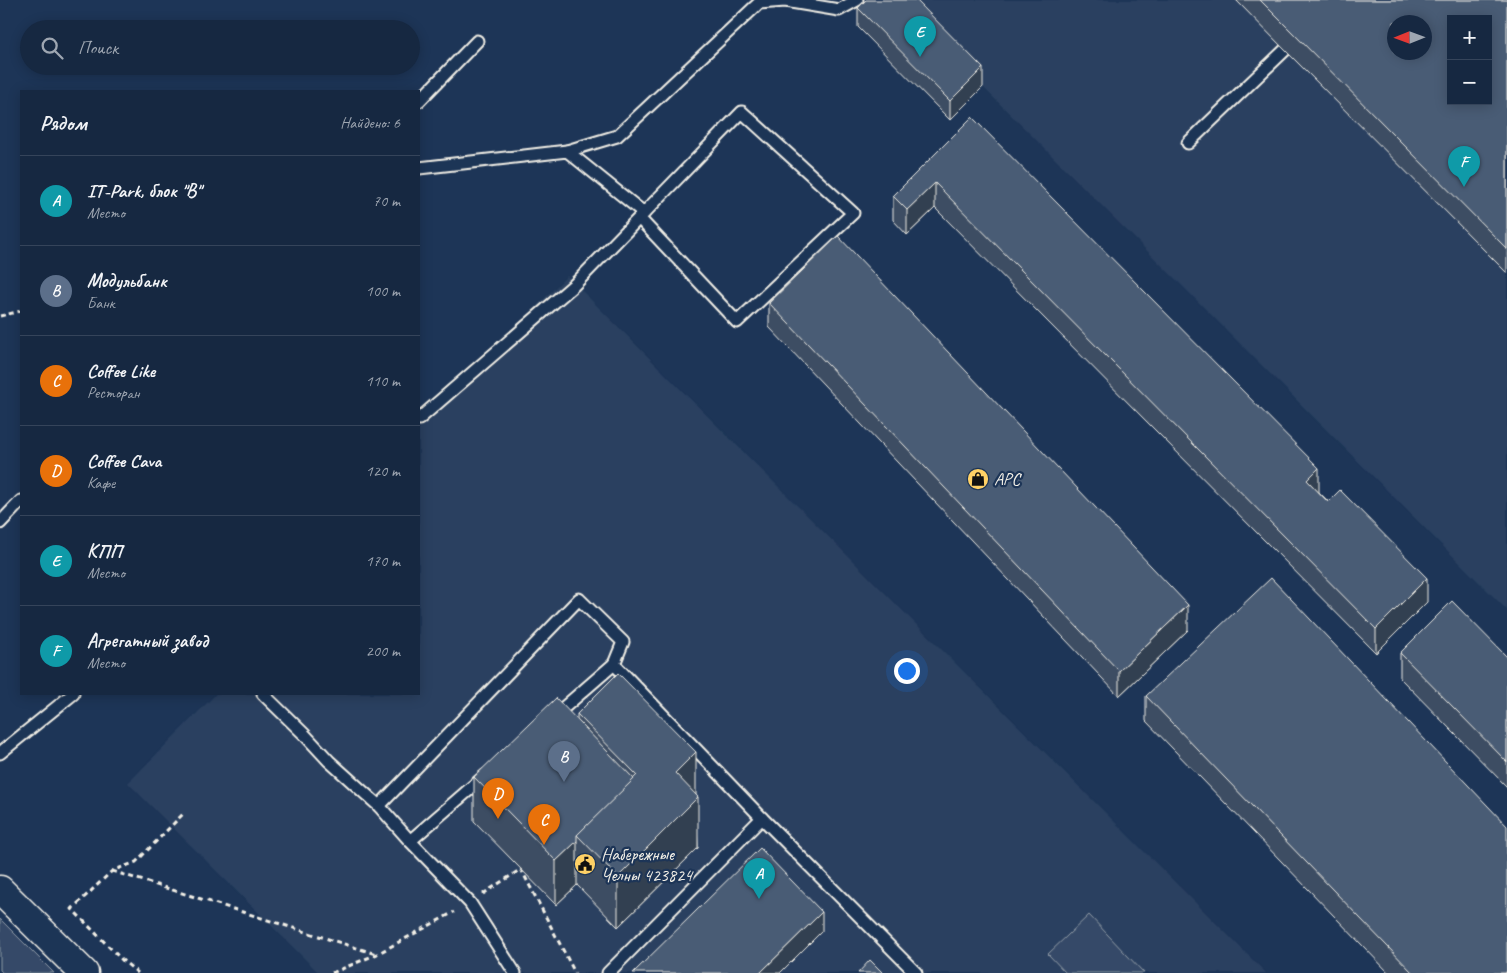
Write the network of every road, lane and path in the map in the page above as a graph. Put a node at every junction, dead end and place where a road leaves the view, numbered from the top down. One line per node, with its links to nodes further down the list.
1 (857, 0): 6 (lane)
2 (477, 41): 4 (lane)
3 (1285, 50): 5 (lane)
4 (420, 100)
5 (1188, 143)
6 (567, 151): 7 (lane); 8 (lane)
7 (420, 168)
8 (641, 215): 8 (lane); 11 (lane)
9 (20, 311): 10 (path)
10 (0, 316)
11 (420, 418)
12 (20, 502): 13 (lane)
13 (0, 523)
14 (614, 664): 17 (lane); 20 (lane); 22 (lane)
15 (73, 695): 18 (lane)
16 (264, 695): 20 (lane)
17 (546, 723)
18 (0, 753)
19 (493, 769): 23 (lane)
20 (379, 806): 23 (lane)
21 (183, 814): 24 (path)
22 (762, 818): 33 (lane); 34 (lane)
23 (410, 841): 26 (lane)
24 (112, 871): 27 (path); 29 (path)
25 (0, 890): 28 (main road)
26 (470, 903): 27 (path); 31 (lane); 32 (path)
27 (377, 954): 30 (path)
28 (84, 973)
29 (138, 973)
30 (332, 973)
31 (515, 973)
32 (575, 973)
33 (608, 973)
34 (916, 973)

